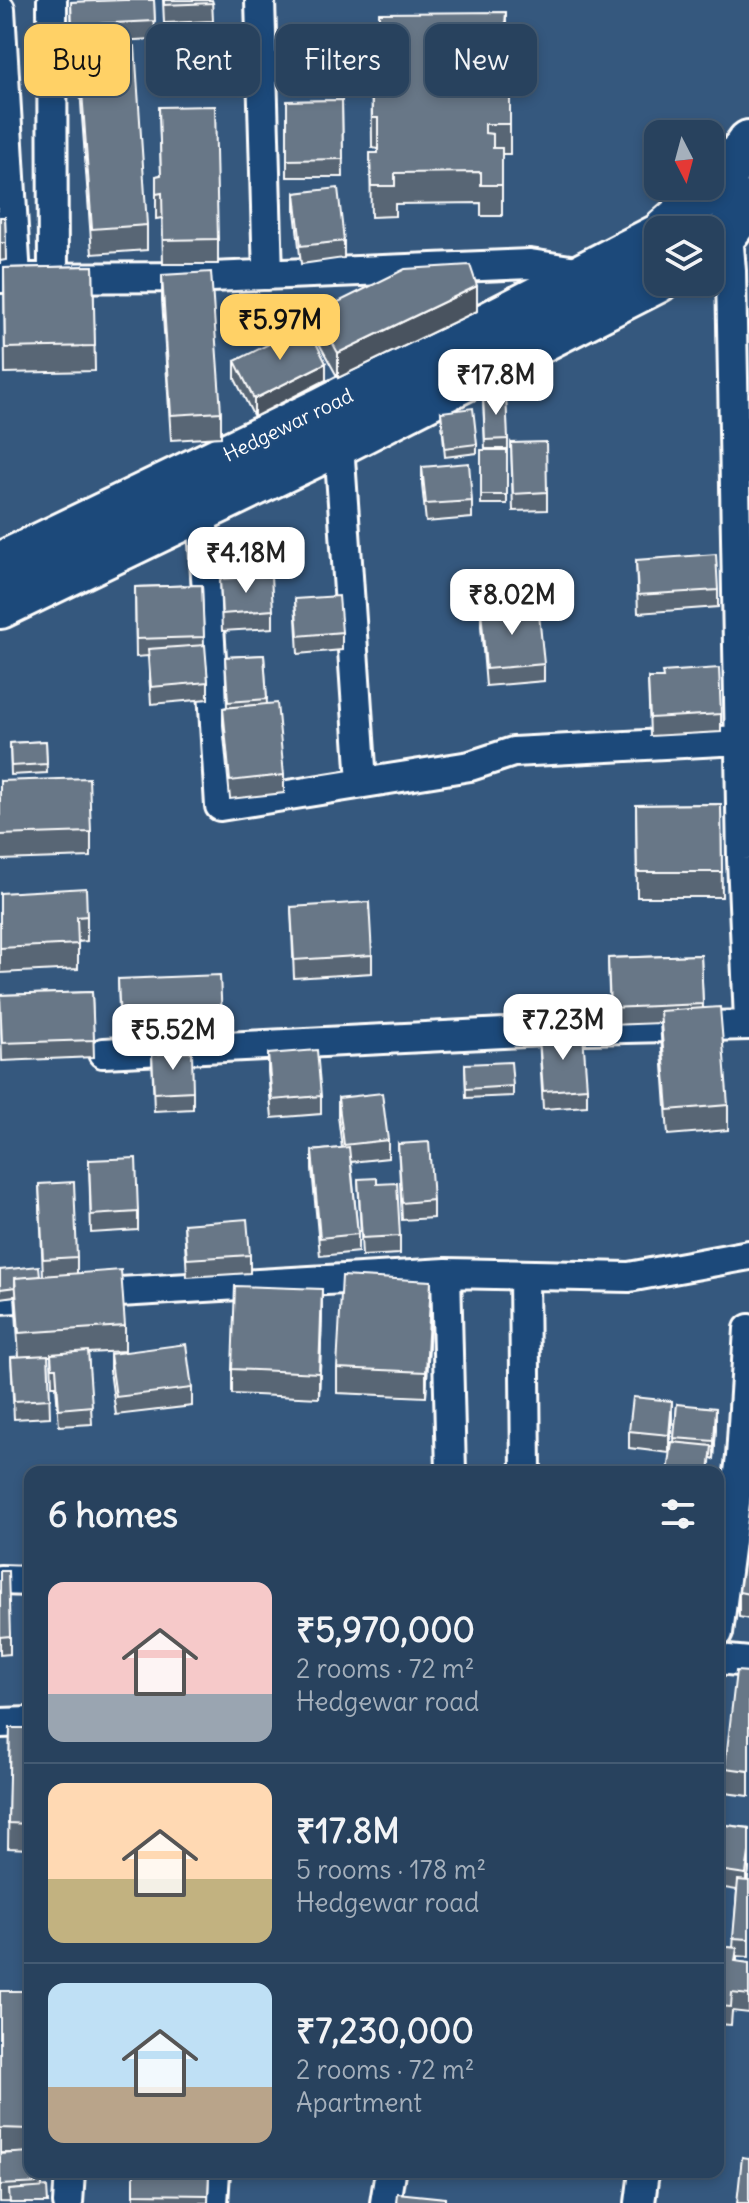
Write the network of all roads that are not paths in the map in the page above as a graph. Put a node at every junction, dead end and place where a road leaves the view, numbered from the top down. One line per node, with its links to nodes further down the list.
1 (52, 0): 10 (street)
2 (260, 0): 8 (street)
3 (0, 9): 9 (street)
4 (749, 142): 5 (main road)
5 (727, 215): 17 (street)
6 (644, 243): 7 (main road, Hedgewar road)
7 (584, 272): 8 (street); 12 (street); 13 (main road, Hedgewar road)
8 (268, 275): 10 (street)
9 (8, 278): 10 (street)
10 (53, 278)
11 (644, 289): 12 (main road, Hedgewar road)
12 (606, 311): 13 (main road, Hedgewar road)
13 (331, 426): 14 (main road, Hedgewar road); 15 (main road, Hedgewar road); 18 (street)
14 (202, 510): 16 (main road, Hedgewar road); 18 (street)
15 (0, 564)
16 (0, 607)
17 (740, 740): 18 (street); 19 (street)
18 (362, 782)
19 (745, 860): 20 (street)
20 (749, 1023): 21 (street)
21 (103, 1053)
22 (749, 1255): 24 (street)
23 (446, 1273): 24 (street); 25 (street); 27 (street)
24 (524, 1275): 28 (street)
25 (0, 1299)
26 (749, 1329): 31 (street)
27 (451, 1466)
28 (526, 1466)
29 (0, 1580): 30 (street)
30 (24, 1581)
31 (724, 1587)
32 (724, 1660): 33 (street)
33 (749, 1662)
34 (24, 1722): 35 (street)
35 (0, 1723)
36 (70, 2178): 40 (street)
37 (215, 2178): 41 (street)
38 (389, 2178): 42 (street)
39 (643, 2178): 43 (street)
40 (68, 2203)
41 (213, 2203)
42 (385, 2203)
43 (640, 2203)

